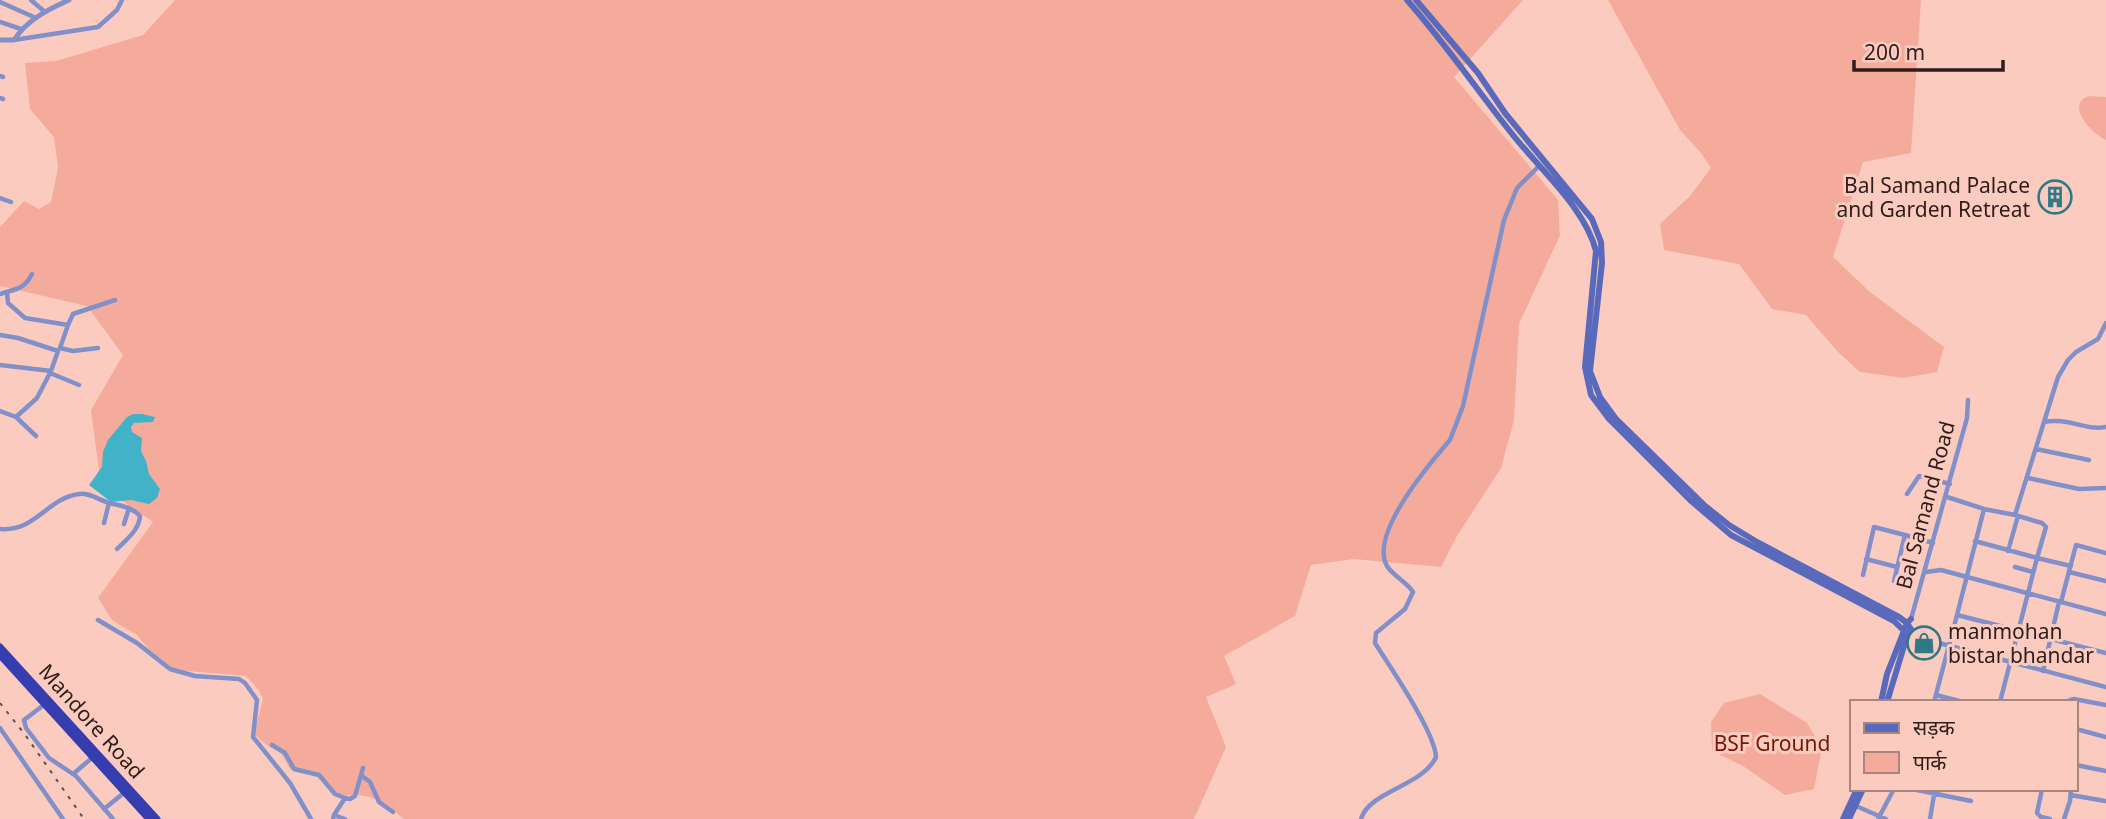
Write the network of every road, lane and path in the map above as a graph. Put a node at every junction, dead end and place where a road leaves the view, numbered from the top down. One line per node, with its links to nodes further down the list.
1 (31, 0): 7 (street)
2 (69, 0): 7 (street)
3 (122, 0): 12 (street)
4 (1407, 0): 13 (main road)
5 (1416, 0): 28 (main road)
6 (5, 2): 8 (street)
7 (44, 12): 8 (street)
8 (36, 18): 10 (street)
9 (0, 22): 10 (street)
10 (21, 29): 12 (street)
11 (0, 40): 12 (street)
12 (14, 40)
13 (1539, 166): 28 (main road); 122 (street)
14 (0, 198): 15 (street)
15 (11, 202)
16 (32, 274): 17 (street)
17 (7, 292): 18 (street); 21 (street)
18 (0, 294)
19 (115, 300): 21 (street)
20 (2106, 323): 32 (street)
21 (68, 325): 24 (street)
22 (0, 335): 24 (street)
23 (98, 348): 24 (street)
24 (59, 349): 26 (street)
25 (0, 365): 26 (street)
26 (50, 372): 27 (street); 31 (street)
27 (79, 385)
28 (1595, 394): 71 (main road)
29 (1968, 400): 38 (street, Bal Samand Road)
30 (0, 411): 31 (street)
31 (16, 417): 34 (street)
32 (2044, 422): 33 (street); 35 (street)
33 (2106, 428)
34 (36, 436)
35 (2036, 449): 36 (street); 37 (street)
36 (2089, 460)
37 (2028, 478): 39 (street); 45 (street)
38 (1950, 484): 40 (street); 41 (street, Bal Samand Road)
39 (2104, 488)
40 (1907, 494)
41 (1947, 496): 44 (street); 51 (street, Bal Samand Road)
42 (109, 503): 43 (street); 46 (street); 48 (street)
43 (129, 508): 47 (street); 52 (street)
44 (1984, 509): 45 (street); 50 (street)
45 (2017, 515): 53 (street); 55 (street)
46 (104, 523)
47 (124, 524)
48 (0, 529)
49 (1905, 535): 51 (street); 56 (street); 57 (street)
50 (1975, 541): 53 (street); 63 (street)
51 (1933, 543): 60 (street, Bal Samand Road)
52 (117, 549)
53 (2008, 551): 55 (street)
54 (2106, 553): 59 (street)
55 (2037, 558): 59 (street); 61 (street)
56 (1866, 559): 57 (street); 62 (street)
57 (1897, 567): 64 (street)
58 (2015, 567): 61 (street)
59 (2070, 569): 65 (street); 67 (street)
60 (1925, 572): 63 (street); 71 (street, Bal Samand Road)
61 (2033, 572): 66 (street)
62 (1863, 575)
63 (1967, 577): 66 (street); 69 (street)
64 (1894, 581)
65 (2106, 582)
66 (2028, 593): 67 (street); 72 (street)
67 (2060, 602): 68 (street); 74 (street)
68 (2106, 614)
69 (1956, 615): 72 (street); 75 (street)
70 (98, 620): 120 (street)
71 (1908, 627): 73 (main road); 83 (main road, Bal Samand Road); 84 (main road, Bal Samand Road)
72 (2019, 631): 74 (street); 79 (street)
73 (1916, 637): 75 (street)
74 (2050, 639): 77 (street); 80 (street)
75 (1949, 646): 79 (street); 82 (street)
76 (0, 647): 119 (highway, Mandore Road)
77 (2106, 653)
78 (0, 655): 89 (highway, Mandore Road)
79 (2010, 662): 80 (street); 87 (street)
80 (2043, 671): 81 (street)
81 (2106, 687)
82 (1936, 695): 85 (street); 86 (street)
83 (1881, 700)
84 (1888, 700)
85 (1935, 700)
86 (1955, 700)
87 (2000, 700)
88 (2078, 701): 90 (street)
89 (45, 704): 95 (highway, Mandore Road); 99 (street)
90 (2106, 705)
91 (0, 728): 116 (street)
92 (2078, 730): 93 (street)
93 (2106, 737)
94 (272, 745): 108 (street)
95 (93, 757): 99 (street); 105 (highway, Mandore Road)
96 (2078, 765): 98 (street)
97 (363, 768): 100 (street)
98 (2106, 771)
99 (73, 774): 112 (street)
100 (362, 776): 108 (street); 113 (street)
101 (1856, 791): 123 (main road)
102 (1862, 791): 111 (main road)
103 (1893, 791): 115 (street)
104 (2042, 791): 127 (street)
105 (125, 792): 112 (street); 118 (highway, Mandore Road)
106 (1935, 792): 109 (street); 126 (street)
107 (2071, 792): 110 (street); 128 (street)
108 (345, 797): 114 (street)
109 (1971, 801)
110 (2105, 802)
111 (1856, 806): 115 (street); 124 (main road)
112 (104, 809): 117 (street)
113 (393, 813)
114 (333, 817): 121 (street)
115 (1879, 818): 125 (street)
116 (63, 819)
117 (113, 819)
118 (149, 819)
119 (158, 819)
120 (311, 819)
121 (345, 819)
122 (1361, 819)
123 (1843, 819)
124 (1849, 819)
125 (1886, 819)
126 (1930, 819)
127 (2050, 819)
128 (2064, 819)

